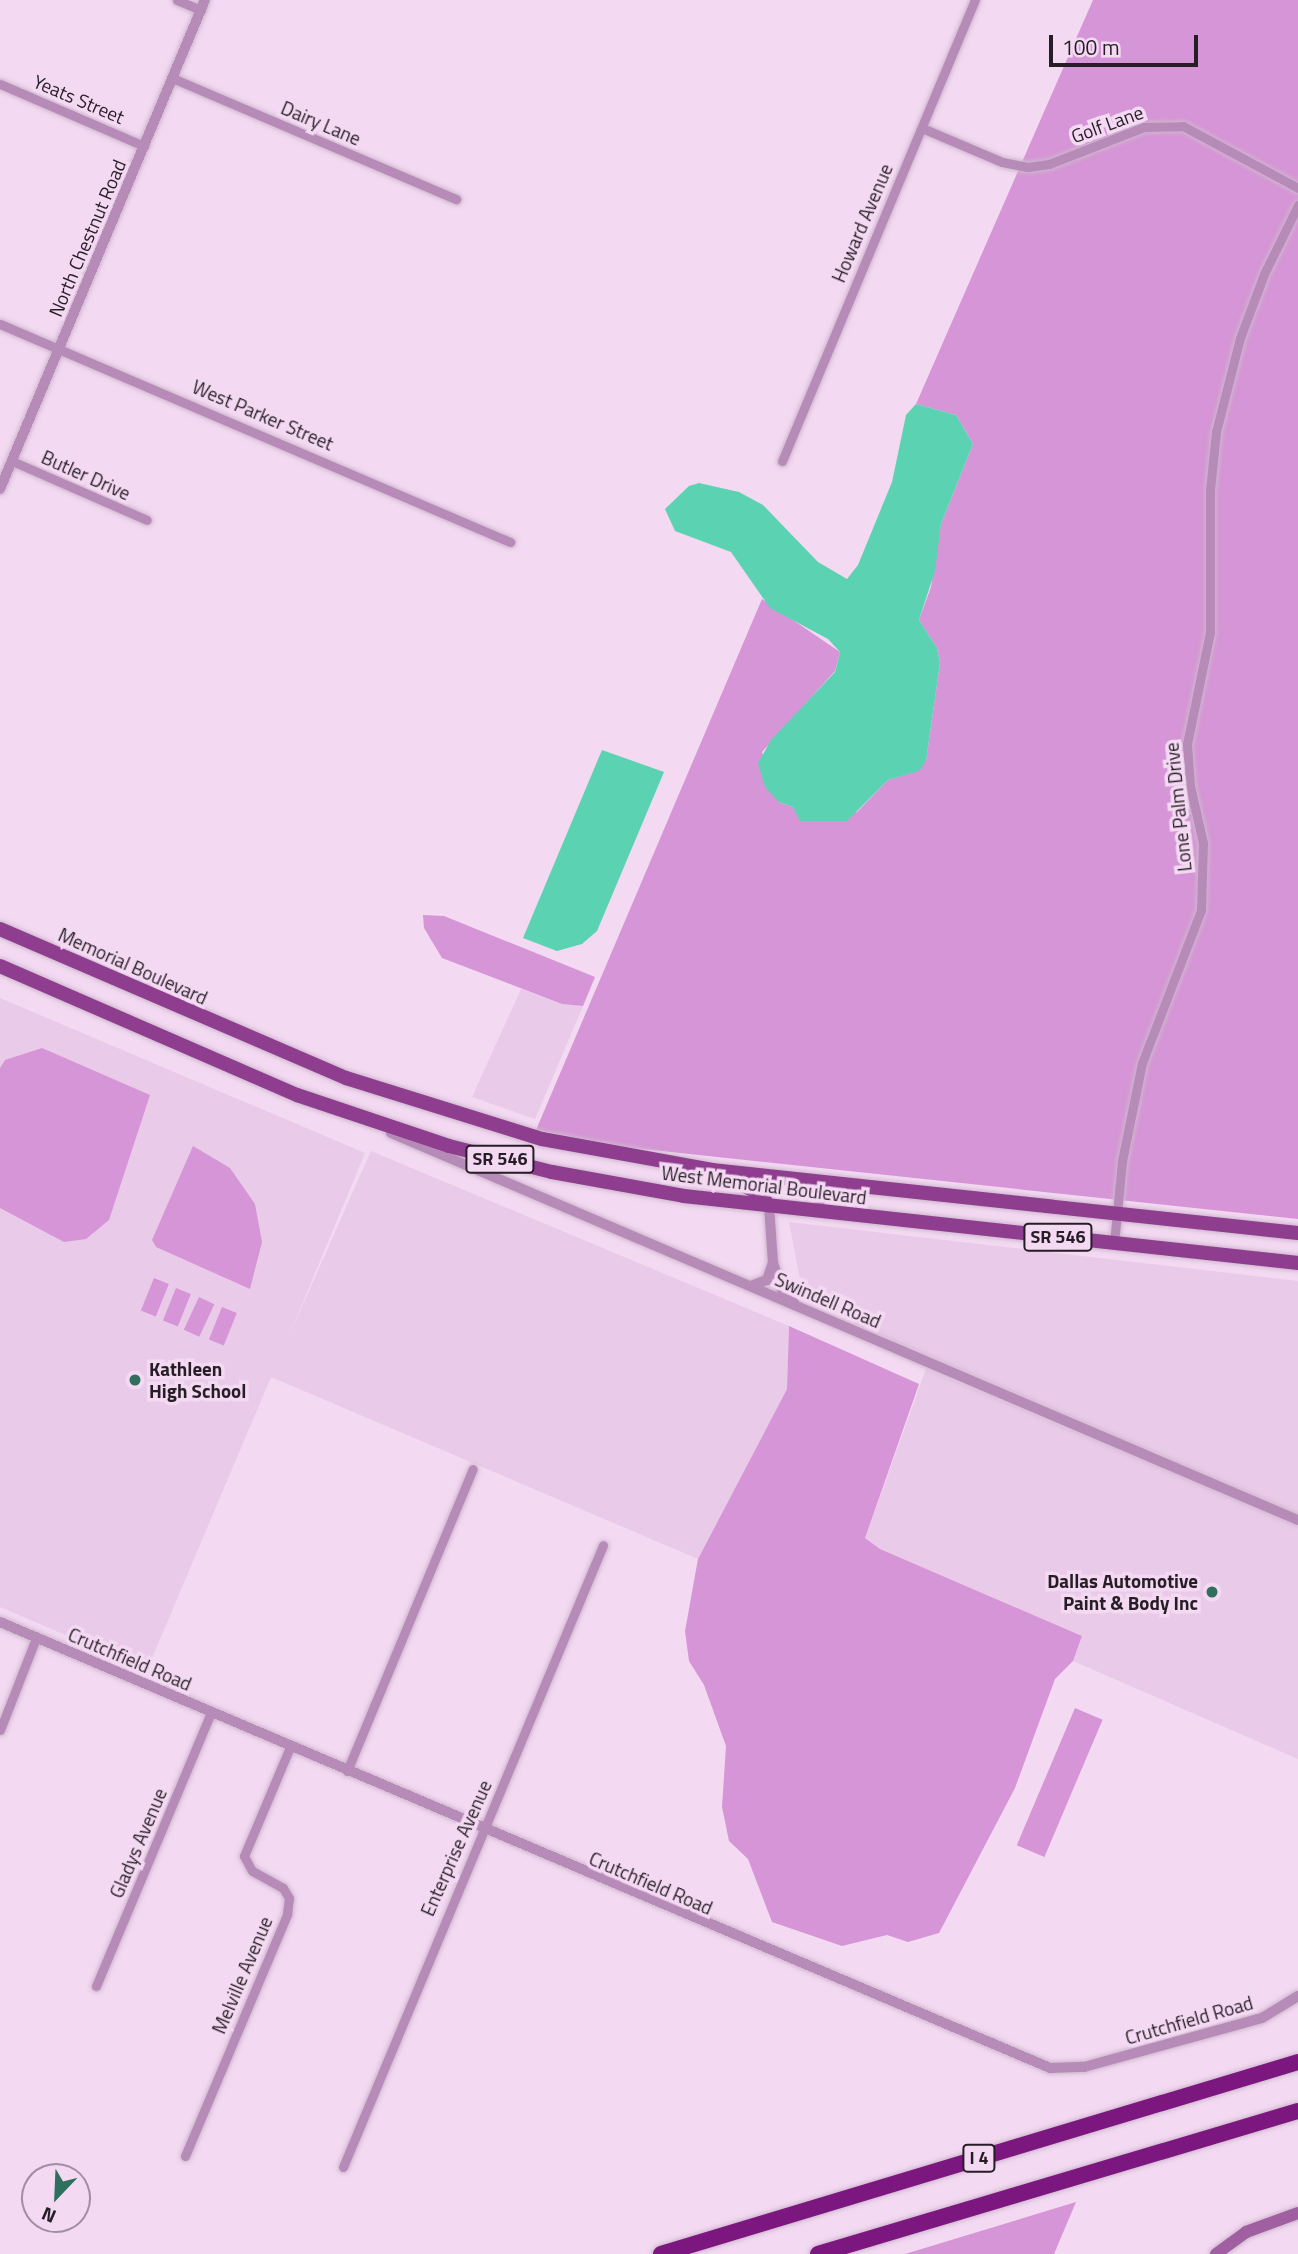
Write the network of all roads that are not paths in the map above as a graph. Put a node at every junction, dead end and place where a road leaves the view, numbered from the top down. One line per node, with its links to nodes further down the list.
1 (177, 0): 3 (street)
2 (975, 0): 6 (street, Howard Avenue)
3 (203, 5): 4 (street, North Chestnut Road)
4 (172, 78): 7 (street, North Chestnut Road); 9 (street, Dairy Lane)
5 (0, 85): 7 (street, Yeats Street)
6 (922, 128): 8 (street, Golf Lane); 14 (street, Howard Avenue)
7 (144, 146): 12 (street, North Chestnut Road)
8 (1298, 188)
9 (456, 200)
10 (1298, 205): 26 (street, Lone Palm Drive)
11 (0, 324): 12 (street, West Parker Street)
12 (59, 348): 13 (street, North Chestnut Road); 17 (street, West Parker Street)
13 (12, 461): 15 (street, North Chestnut Road); 16 (street, Butler Drive)
14 (782, 461)
15 (0, 489)
16 (147, 520)
17 (510, 542)
18 (0, 929): 20 (main road, Memorial Boulevard / SR 546)
19 (0, 966): 21 (main road, West Memorial Boulevard / SR 546)
20 (250, 1038): 22 (main road, West Memorial Boulevard / SR 546)
21 (344, 1112): 24 (main road, West Memorial Boulevard / SR 546); 31 (street, Swindell Road)
22 (712, 1170): 23 (main road, West Memorial Boulevard / SR 546); 24 (main road)
23 (820, 1182): 25 (street); 26 (main road, West Memorial Boulevard / SR 546)
24 (769, 1206): 25 (main road, West Memorial Boulevard / SR 546); 29 (street)
25 (818, 1211): 28 (main road, West Memorial Boulevard / SR 546)
26 (1118, 1214): 27 (main road, West Memorial Boulevard / SR 546); 28 (street, Lone Palm Drive)
27 (1298, 1233)
28 (1114, 1243): 30 (main road, West Memorial Boulevard / SR 546)
29 (773, 1263): 31 (street); 32 (street)
30 (1298, 1263)
31 (750, 1286): 32 (street, Swindell Road)
32 (796, 1305): 34 (street, Swindell Road)
33 (473, 1469): 41 (street)
34 (1298, 1520)
35 (603, 1545): 42 (street, Enterprise Avenue)
36 (0, 1622): 37 (street, Crutchfield Road)
37 (36, 1638): 38 (street, Crutchfield Road); 39 (street)
38 (211, 1713): 40 (street, Crutchfield Road); 43 (street, Gladys Avenue)
39 (0, 1730)
40 (290, 1747): 41 (street, Crutchfield Road); 47 (street, Melville Avenue)
41 (346, 1771): 42 (street, Crutchfield Road)
42 (484, 1830): 44 (street, Crutchfield Road); 48 (street, Enterprise Avenue)
43 (96, 1986)
44 (1298, 1996)
45 (1298, 2062): 50 (highway, I 4)
46 (1298, 2111): 51 (highway, I 4)
47 (185, 2156)
48 (344, 2167)
49 (1298, 2213): 52 (main road)
50 (661, 2254)
51 (818, 2254)
52 (1216, 2254)

